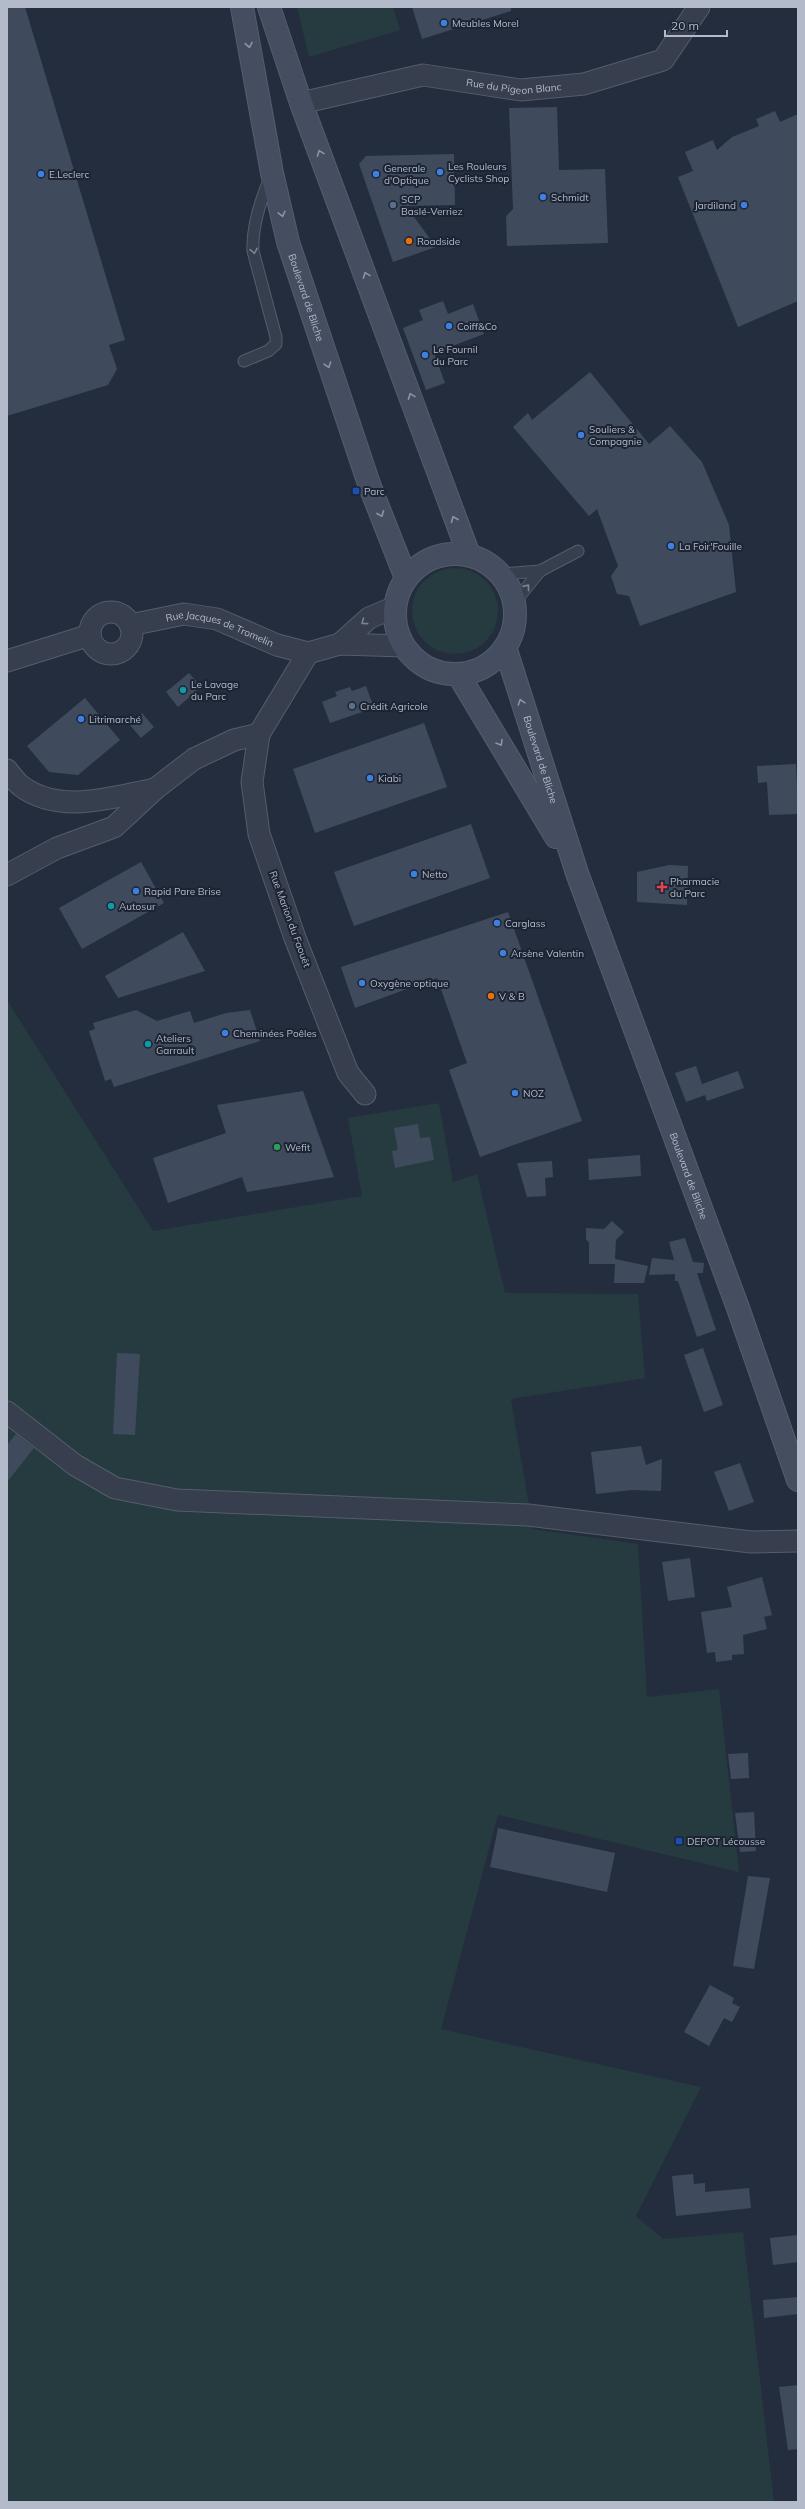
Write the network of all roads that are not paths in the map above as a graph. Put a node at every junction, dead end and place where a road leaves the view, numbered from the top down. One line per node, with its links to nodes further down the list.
1 (242, 7): 5 (main road, Boulevard de Bliche, one-way to 5)
2 (269, 7): 4 (main road)
3 (699, 7): 4 (street, Rue du Pigeon Blanc)
4 (301, 103): 8 (main road, one-way to 4)
5 (272, 173): 6 (lane, one-way to 6); 11 (main road, Boulevard de Bliche, one-way to 11)
6 (244, 361)
7 (578, 551): 9 (lane)
8 (469, 555): 10 (main road); 11 (main road)
9 (540, 571): 10 (lane); 12 (lane, one-way to 9)
10 (500, 574): 12 (main road)
11 (406, 578): 13 (main road)
12 (514, 603): 18 (main road)
13 (395, 607): 16 (street, one-way to 16); 17 (main road)
14 (130, 625): 15 (street); 15 (street); 19 (street, Rue Jacques de Tromelin)
15 (90, 635): 20 (street)
16 (340, 644): 17 (street); 19 (street)
17 (404, 646): 21 (main road)
18 (505, 647): 21 (main road); 25 (main road, Boulevard de Bliche, one-way to 18)
19 (308, 653): 22 (street, Rue Marion du Faouët)
20 (7, 661)
21 (458, 674): 25 (main road, Boulevard de Bliche, one-way to 25)
22 (259, 734): 24 (street); 27 (street, Rue Marion du Faouët)
23 (7, 770): 24 (street)
24 (155, 789): 26 (street)
25 (577, 873): 29 (main road, Boulevard de Bliche)
26 (7, 875)
27 (365, 1094)
28 (7, 1412): 30 (street)
29 (798, 1480)
30 (798, 1541)

